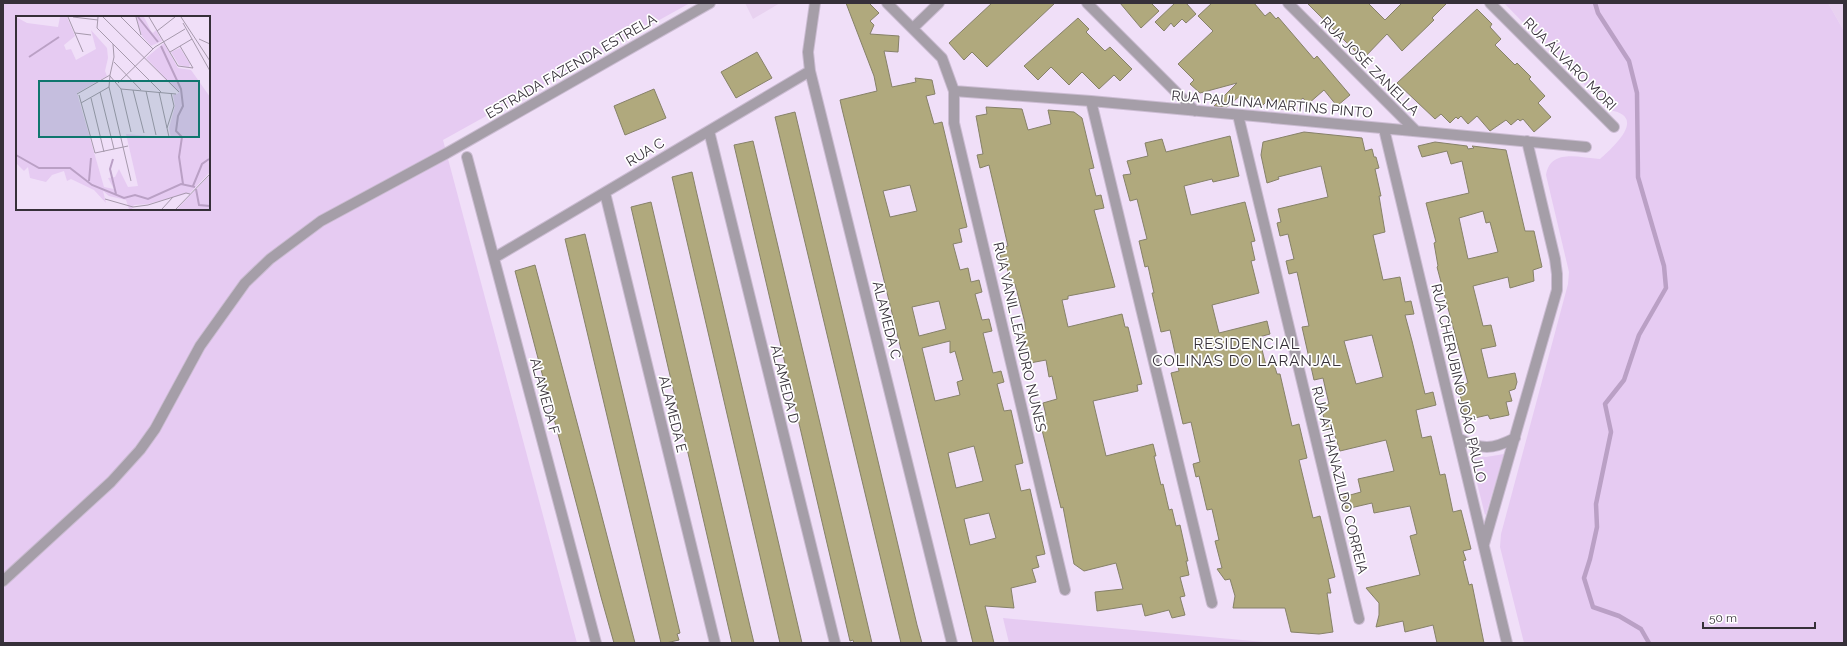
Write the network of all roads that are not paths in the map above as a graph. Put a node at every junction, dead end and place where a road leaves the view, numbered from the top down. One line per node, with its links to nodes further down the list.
1 (710, 3): 26 (street, ESTRADA FAZENDA ESTRELA)
2 (815, 3): 9 (street, ALAMEDA C)
3 (887, 3): 8 (street, RUA VANIL LEANDRO NUNES)
4 (939, 3): 8 (street)
5 (1087, 3): 12 (street)
6 (1288, 3): 17 (street, RUA JOSÉ ZANELLA)
7 (1490, 3): 14 (street, RUA ÁLVARO MORI)
8 (913, 28): 10 (street, RUA VANIL LEANDRO NUNES)
9 (810, 71): 16 (street, RUA C); 33 (street, ALAMEDA C)
10 (954, 91): 11 (street, RUA PAULINA MARTINS PINTO); 27 (street, RUA VANIL LEANDRO NUNES)
11 (1091, 101): 12 (street, RUA PAULINA MARTINS PINTO); 28 (street)
12 (1195, 111): 13 (street, RUA PAULINA MARTINS PINTO)
13 (1238, 116): 15 (street, RUA PAULINA MARTINS PINTO); 29 (street, RUA ATHANAZILDO CORREIA)
14 (1614, 127)
15 (1384, 129): 17 (street, RUA PAULINA MARTINS PINTO); 23 (street, RUA CHERUBINO JOÃO PAULO)
16 (709, 131): 21 (street, RUA C); 32 (street, ALAMEDA D)
17 (1416, 131): 18 (street, RUA PAULINA MARTINS PINTO)
18 (1527, 142): 19 (street, RUA PAULINA MARTINS PINTO); 24 (street)
19 (1586, 147)
20 (467, 157): 22 (street, ALAMEDA F)
21 (605, 193): 22 (street, RUA C); 31 (street, ALAMEDA E)
22 (494, 258): 30 (street, ALAMEDA F)
23 (1458, 438): 24 (street); 25 (street, RUA CHERUBINO JOÃO PAULO)
24 (1515, 438): 25 (street)
25 (1484, 546): 34 (street, RUA CHERUBINO JOÃO PAULO)
26 (3, 581)
27 (1065, 590)
28 (1212, 603)
29 (1359, 619)
30 (596, 643)
31 (715, 643)
32 (834, 643)
33 (952, 643)
34 (1507, 643)

